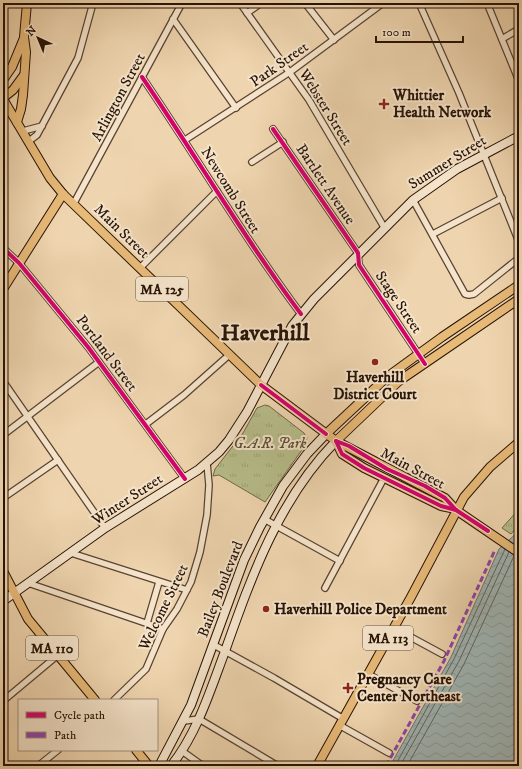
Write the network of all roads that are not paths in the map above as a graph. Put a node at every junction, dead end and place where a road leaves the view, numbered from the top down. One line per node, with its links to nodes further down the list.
1 (27, 3): 13 (main road)
2 (93, 3): 26 (street)
3 (182, 3): 11 (street, Arlington Street)
4 (240, 3): 10 (street, Webster Street)
5 (260, 3): 10 (street)
6 (305, 3): 15 (street)
7 (383, 3): 15 (street, Park Street)
8 (419, 3): 33 (street)
9 (487, 3): 14 (street)
10 (247, 13): 18 (street, Webster Street)
11 (174, 19): 20 (street, Arlington Street); 24 (street)
12 (519, 30): 14 (street)
13 (24, 37): 16 (main road); 19 (main road)
14 (502, 39): 22 (street)
15 (334, 40): 18 (street, Park Street)
16 (14, 62): 17 (main road); 21 (main road)
17 (3, 69)
18 (290, 72): 24 (street, Park Street); 40 (street, Webster Street)
19 (24, 74): 23 (main road); 25 (main road)
20 (142, 77): 30 (street, Newcomb Street); 39 (street, Arlington Street)
21 (3, 80)
22 (519, 81)
23 (3, 99): 25 (main road, Main Street)
24 (236, 108): 30 (street, Park Street)
25 (17, 122): 28 (main road, Main Street)
26 (42, 126): 28 (street); 31 (street)
27 (273, 128): 32 (street, Bartlett Avenue)
28 (23, 131): 31 (main road, Main Street)
29 (519, 136): 33 (main road, Summer Street)
30 (185, 140): 35 (street, Newcomb Street)
31 (29, 141): 36 (main road, Main Street)
32 (283, 142): 34 (street); 44 (street, Bartlett Avenue)
33 (483, 154): 37 (street); 38 (main road, Summer Street)
34 (252, 162)
35 (217, 191): 47 (street); 51 (street, Newcomb Street)
36 (63, 194): 39 (main road, Main Street / MA 125); 46 (main road)
37 (502, 198): 41 (street); 42 (street)
38 (413, 200): 40 (main road, Summer Street); 41 (street)
39 (74, 203): 47 (main road, Main Street / MA 125)
40 (384, 227): 44 (main road, Summer Street)
41 (433, 234): 45 (street)
42 (519, 242)
43 (3, 248): 46 (street, Portland Street)
44 (358, 253): 51 (main road, Summer Street); 52 (street, Stage Street)
45 (519, 258)
46 (18, 263): 49 (main road); 54 (street, Portland Street)
47 (140, 268): 53 (main road, Main Street / MA 125)
48 (519, 285): 52 (main road)
49 (3, 288)
50 (519, 299): 55 (main road)
51 (301, 314): 57 (main road, Summer Street)
52 (419, 354): 55 (street, Stage Street); 60 (main road)
53 (229, 355): 57 (main road, Main Street / MA 125); 59 (street)
54 (99, 362): 58 (street); 59 (street, Portland Street)
55 (425, 364): 62 (main road)
56 (3, 381): 58 (street)
57 (261, 385): 60 (main road, Main Street); 65 (main road, Winter Street)
58 (28, 417): 61 (street); 64 (street)
59 (146, 424): 67 (street, Portland Street)
60 (326, 434): 62 (main road, Main Street); 70 (main road, Bailey Boulevard)
61 (3, 435)
62 (336, 441): 66 (main road, Main Street); 69 (main road, Main Street); 71 (main road, Bailey Boulevard)
63 (519, 442): 69 (main road, MA 113)
64 (58, 460): 68 (street); 72 (street)
65 (207, 463): 67 (main road, Winter Street); 80 (street, Welcome Street)
66 (384, 478): 69 (main road, Main Street); 75 (street)
67 (185, 479): 72 (main road, Winter Street)
68 (3, 498)
69 (456, 510): 74 (main road); 84 (main road, MA 113)
70 (264, 519): 71 (street); 86 (main road, Bailey Boulevard)
71 (277, 526): 75 (street); 87 (main road, Bailey Boulevard)
72 (105, 528): 73 (main road, Winter Street)
73 (71, 553): 77 (street); 78 (main road, Winter Street)
74 (519, 554)
75 (340, 561): 79 (street)
76 (3, 571): 81 (main road, MA 110)
77 (159, 582): 80 (street); 83 (street)
78 (28, 583): 81 (main road, Winter Street); 83 (street)
79 (325, 588)
80 (187, 590): 85 (street, Welcome Street)
81 (14, 593): 82 (main road, Winter Street); 89 (main road, MA 110)
82 (3, 601)
83 (147, 623): 85 (street)
84 (394, 628): 88 (street); 90 (main road, MA 113)
85 (162, 629): 92 (street, Welcome Street)
86 (214, 645): 87 (street); 96 (main road, Bailey Boulevard)
87 (225, 650): 95 (main road, Bailey Boulevard); 97 (street)
88 (442, 654)
89 (58, 655): 91 (main road, MA 110); 93 (street)
90 (368, 674): 94 (street); 97 (main road, MA 113)
91 (94, 699)
92 (115, 699)
93 (3, 701)
94 (417, 701)
95 (200, 719): 96 (street); 100 (main road, Bailey Boulevard); 107 (street)
96 (184, 720): 104 (main road, Bailey Boulevard)
97 (341, 722): 101 (street); 108 (main road, MA 113)
98 (57, 751): 102 (street)
99 (137, 751): 103 (main road)
100 (182, 751): 105 (main road, Bailey Boulevard); 106 (street)
101 (389, 753)
102 (38, 766)
103 (149, 766)
104 (159, 766)
105 (170, 766)
106 (203, 766)
107 (278, 766)
108 (316, 766)

